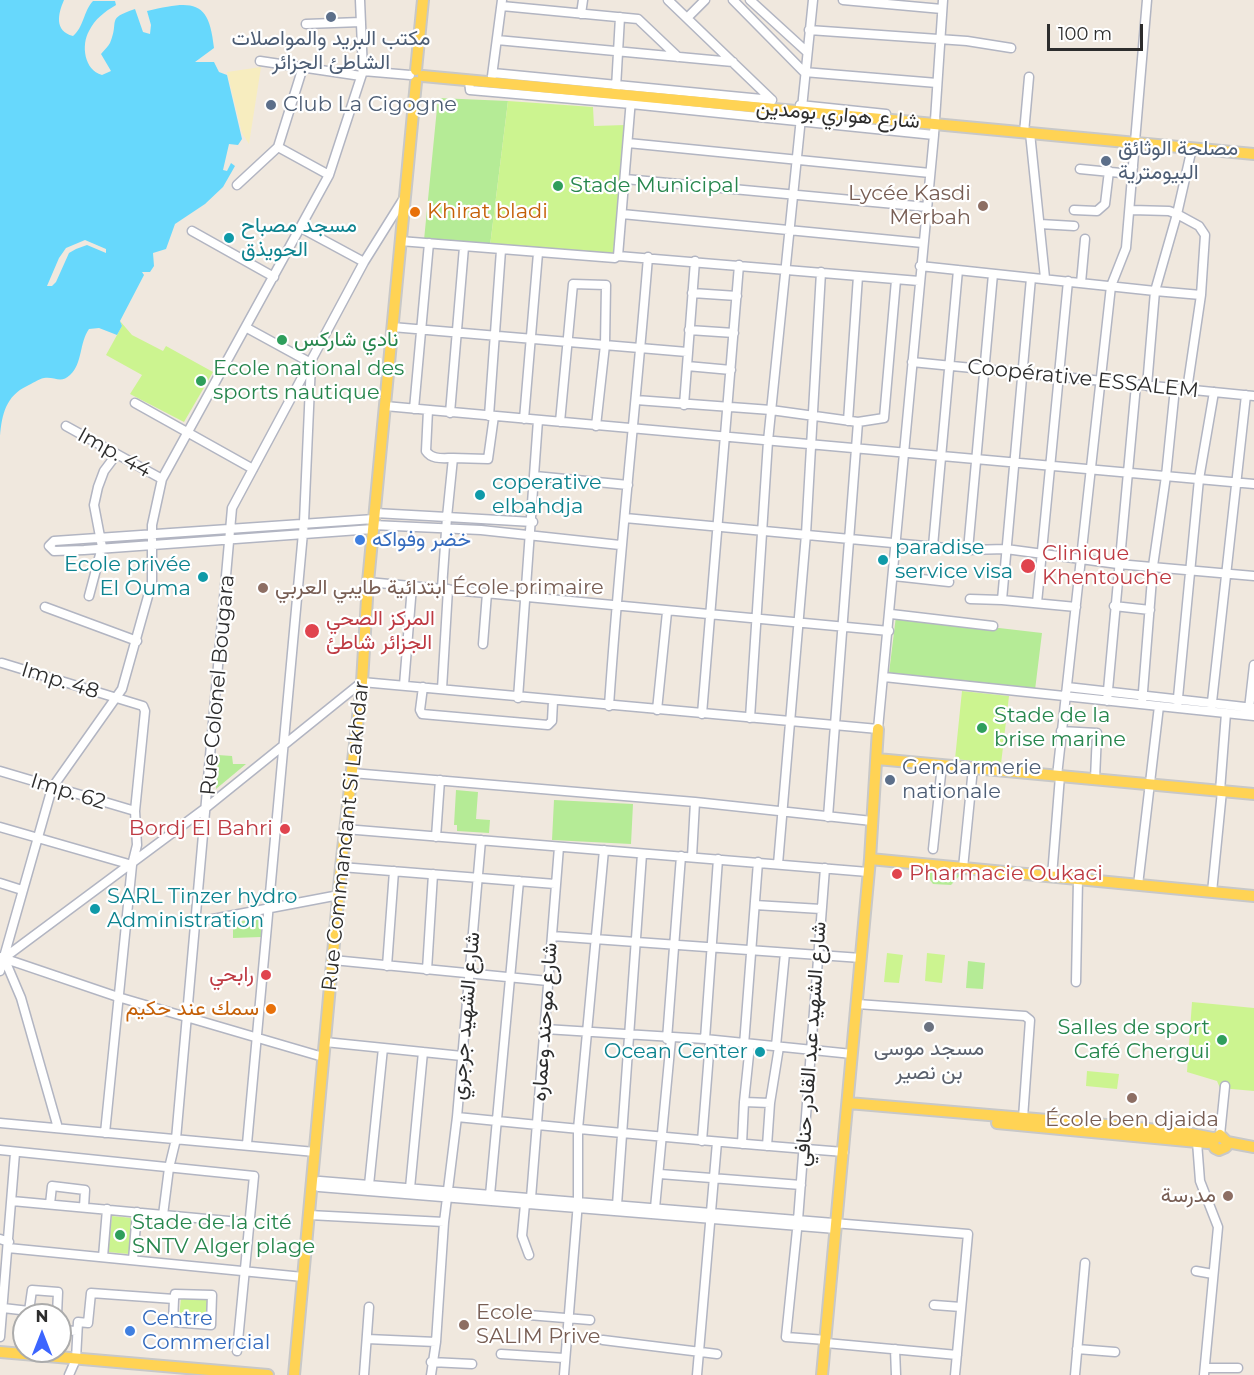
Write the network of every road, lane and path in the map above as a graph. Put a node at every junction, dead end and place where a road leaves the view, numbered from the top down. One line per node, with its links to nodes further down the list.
1 (360, 0): 16 (street)
2 (423, 0): 30 (main road, Rue Commandant Si Lakhdar)
3 (583, 0): 13 (street)
4 (668, 0): 15 (street)
5 (705, 0): 15 (street)
6 (733, 0): 28 (street)
7 (750, 0): 23 (street)
8 (813, 0): 18 (street)
9 (843, 0): 12 (street)
10 (1147, 0): 43 (street)
11 (502, 3): 13 (street); 19 (street)
12 (943, 4): 20 (street)
13 (581, 14): 14 (street)
14 (620, 17): 22 (street); 24 (street)
15 (687, 18): 26 (street)
16 (361, 22): 17 (street); 29 (street)
17 (306, 24)
18 (809, 30): 20 (street); 23 (street)
19 (497, 40): 22 (street); 32 (street)
20 (940, 41): 21 (street); 34 (street)
21 (1011, 48)
22 (618, 51): 24 (street); 35 (street)
23 (807, 52): 28 (street)
24 (678, 57): 26 (street)
25 (260, 61): 27 (street)
26 (733, 62): 37 (street)
27 (303, 68): 29 (street); 44 (street)
28 (804, 72): 34 (street); 39 (street)
29 (362, 74): 30 (street); 52 (street)
30 (416, 76): 33 (main road, شارع هواري بومدين); 56 (main road, Rue Commandant Si Lakhdar)
31 (1029, 77): 41 (street)
32 (492, 78): 33 (main road, شارع هواري بومدين); 35 (main road, شارع هواري بومدين)
33 (469, 81): 36 (street)
34 (937, 83): 40 (street)
35 (616, 90): 36 (main road, شارع هواري بومدين); 37 (street)
36 (631, 100): 38 (main road, شارع هواري بومدين); 39 (street); 42 (street)
37 (772, 100): 38 (street)
38 (782, 110): 39 (main road, شارع هواري بومدين)
39 (800, 113): 40 (main road, شارع هواري بومدين); 47 (street)
40 (935, 127): 41 (main road, شارع هواري بومدين); 51 (street)
41 (1027, 133): 43 (main road, شارع هواري بومدين); 62 (street)
42 (628, 143): 47 (street); 53 (street)
43 (1134, 143): 45 (main road, شارع هواري بومدين); 48 (street)
44 (278, 147): 52 (street); 54 (street)
45 (1192, 148): 46 (main road, شارع هواري بومدين); 61 (street)
46 (1254, 154)
47 (795, 161): 51 (street); 55 (street)
48 (1133, 167): 50 (street); 59 (street)
49 (1080, 169): 50 (street)
50 (1109, 171): 58 (street)
51 (930, 173): 57 (street)
52 (329, 175): 64 (street)
53 (626, 179): 55 (street); 60 (street)
54 (237, 185)
55 (792, 193): 57 (street); 66 (street)
56 (405, 197): 68 (main road, Rue Commandant Si Lakhdar); 77 (street, Rue Colonel Bougara)
57 (927, 207): 70 (street)
58 (1074, 210)
59 (1131, 210): 61 (street); 92 (street)
60 (622, 214): 66 (street); 74 (street)
61 (1178, 214): 93 (street); 95 (street)
62 (1040, 224): 63 (street); 87 (street)
63 (1074, 226)
64 (301, 228): 77 (street); 85 (street)
65 (192, 231): 85 (street)
66 (788, 232): 70 (street); 80 (street)
67 (1085, 238): 91 (street)
68 (400, 241): 69 (street); 97 (main road, Rue Commandant Si Lakhdar)
69 (429, 243): 71 (street); 99 (street)
70 (923, 243): 79 (street)
71 (464, 247): 72 (street); 101 (street)
72 (501, 250): 73 (street); 103 (street)
73 (538, 254): 74 (street); 104 (street)
74 (618, 256): 75 (street)
75 (648, 257): 76 (street); 107 (street)
76 (695, 261): 78 (street); 94 (street)
77 (363, 262): 110 (street, Rue Colonel Bougara)
78 (739, 265): 80 (street); 96 (street)
79 (920, 266): 81 (street); 89 (street)
80 (784, 270): 82 (street); 130 (street)
81 (958, 270): 83 (street); 112 (street)
82 (821, 272): 84 (street); 134 (street)
83 (993, 274): 86 (street); 114 (street)
84 (858, 276): 88 (street); 137 (street)
85 (274, 277): 98 (street)
86 (1031, 278): 87 (street); 115 (street)
87 (1045, 278): 90 (street)
88 (897, 280): 89 (street); 139 (street)
89 (919, 281): 109 (street)
90 (1068, 281): 91 (street); 116 (street)
91 (1081, 283): 92 (street)
92 (1111, 286): 93 (street); 117 (street)
93 (1155, 291): 95 (street); 119 (street)
94 (692, 292): 96 (street); 100 (street)
95 (1201, 295): 121 (street)
96 (736, 296): 102 (street)
97 (392, 327): 99 (street); 127 (main road, Rue Commandant Si Lakhdar)
98 (247, 328): 110 (street); 143 (street)
99 (421, 330): 101 (street); 129 (street)
100 (689, 330): 102 (street); 108 (street)
101 (458, 333): 103 (street); 132 (street)
102 (734, 333): 113 (street)
103 (495, 336): 104 (street); 133 (street)
104 (532, 339): 105 (street); 135 (street)
105 (567, 342): 106 (street); 106 (street); 138 (street)
106 (605, 345): 107 (street); 141 (street)
107 (641, 348): 108 (street); 124 (street)
108 (687, 352): 111 (street)
109 (912, 362): 112 (street, Coopérative ESSALEM); 148 (street)
110 (311, 363): 155 (street, Rue Colonel Bougara); 168 (street)
111 (687, 366): 113 (street); 126 (street)
112 (948, 366): 114 (street, Coopérative ESSALEM); 150 (street)
113 (731, 370): 128 (street)
114 (985, 370): 115 (street, Coopérative ESSALEM); 152 (street)
115 (1022, 374): 116 (street, Coopérative ESSALEM); 153 (street)
116 (1059, 378): 117 (street, Coopérative ESSALEM); 154 (street)
117 (1101, 382): 118 (street, Coopérative ESSALEM); 156 (street)
118 (1136, 385): 119 (street, Coopérative ESSALEM); 157 (street)
119 (1147, 386): 120 (street, Coopérative ESSALEM)
120 (1175, 388): 121 (street, Coopérative ESSALEM); 159 (street)
121 (1187, 390): 122 (street, Coopérative ESSALEM)
122 (1214, 392): 123 (street, Coopérative ESSALEM); 161 (street)
123 (1250, 396): 162 (street)
124 (636, 400): 126 (street); 142 (street)
125 (135, 403): 143 (street)
126 (684, 405): 128 (street)
127 (385, 406): 129 (street); 167 (main road, Rue Commandant Si Lakhdar)
128 (727, 406): 130 (street); 144 (street)
129 (414, 409): 131 (street)
130 (771, 410): 134 (street); 145 (street)
131 (428, 411): 132 (street); 151 (street)
132 (450, 412): 133 (street)
133 (492, 416): 135 (street); 151 (street)
134 (813, 418): 137 (street); 146 (street)
135 (524, 419): 136 (street)
136 (538, 420): 138 (street); 158 (street)
137 (848, 421): 139 (street)
138 (560, 422): 141 (street)
139 (858, 423): 147 (street)
140 (66, 426): 149 (street, Imp. 44)
141 (596, 426): 142 (street)
142 (634, 428): 144 (street); 164 (street)
143 (190, 431): 155 (street); 160 (street)
144 (725, 437): 145 (street); 170 (street)
145 (768, 441): 146 (street); 172 (street)
146 (813, 445): 147 (street); 174 (street)
147 (856, 449): 148 (street); 177 (street)
148 (903, 453): 150 (street); 179 (street)
149 (116, 454): 160 (street, Imp. 44); 180 (street)
150 (943, 456): 152 (street); 182 (street)
151 (453, 458): 165 (street)
152 (978, 460): 153 (street); 184 (street)
153 (1014, 463): 154 (street); 183 (street)
154 (1051, 466): 156 (street); 185 (street)
155 (253, 469): 175 (street, Rue Colonel Bougara)
156 (1090, 470): 157 (street); 186 (street)
157 (1128, 471): 159 (street); 187 (street)
158 (536, 476): 164 (street); 169 (street)
159 (1166, 476): 161 (street); 188 (street)
160 (162, 479): 178 (street)
161 (1199, 479): 162 (street); 189 (street)
162 (1236, 481): 163 (street); 190 (street)
163 (1254, 483)
164 (628, 485): 166 (street)
165 (447, 517): 167 (street); 169 (street); 171 (street)
166 (625, 518): 170 (street); 181 (street)
167 (374, 521): 168 (street); 171 (street); 173 (street); 193 (main road, Rue Commandant Si Lakhdar)
168 (304, 522): 173 (street); 175 (street)
169 (532, 522): 176 (street)
170 (718, 526): 172 (street); 210 (street)
171 (447, 528): 176 (street); 196 (street)
172 (761, 530): 174 (street); 211 (street)
173 (301, 532): 175 (street); 250 (street)
174 (806, 534): 177 (street); 212 (street)
175 (230, 535): 178 (street); 264 (street, Rue Colonel Bougara)
176 (531, 536): 181 (street); 199 (street)
177 (851, 539): 179 (street); 214 (street)
178 (151, 540): 180 (street); 216 (street)
179 (895, 542): 182 (street); 191 (street)
180 (100, 543): 180 (street); 198 (street)
181 (620, 545): 202 (street)
182 (933, 546): 184 (street)
183 (1006, 549): 184 (street); 185 (street); 201 (street)
184 (968, 550)
185 (1040, 555): 186 (street); 203 (street)
186 (1082, 560): 187 (street); 205 (street)
187 (1118, 564): 188 (street); 204 (street)
188 (1153, 566): 189 (street); 207 (street)
189 (1189, 570): 190 (street); 231 (street)
190 (1227, 574): 192 (street); 234 (street)
191 (894, 576): 194 (street); 209 (street)
192 (1254, 576)
193 (368, 582): 195 (street); 221 (main road, Rue Commandant Si Lakhdar)
194 (949, 582)
195 (412, 586): 196 (street); 222 (street)
196 (445, 589): 197 (street); 225 (street)
197 (487, 592): 199 (street); 217 (street)
198 (89, 596)
199 (525, 596): 202 (street); 230 (street)
200 (970, 599): 201 (street)
201 (1002, 600): 203 (street)
202 (616, 603): 208 (street); 236 (street)
203 (1037, 603): 205 (street)
204 (1114, 606): 207 (street); 226 (street)
205 (1076, 607): 224 (street)
206 (45, 608): 216 (street)
207 (1150, 610): 227 (street)
208 (667, 612): 210 (street); 240 (street)
209 (891, 614): 213 (street); 215 (street)
210 (710, 616): 211 (street); 243 (street)
211 (755, 620): 212 (street); 245 (street)
212 (799, 624): 214 (street); 246 (street)
213 (993, 626)
214 (843, 627): 215 (street); 247 (street)
215 (889, 632): 220 (street)
216 (137, 641): 229 (street)
217 (483, 644)
218 (2, 663): 229 (street, Imp. 48)
219 (1254, 670): 238 (street)
220 (884, 677): 228 (street); 248 (street)
221 (362, 682): 222 (street); 250 (street); 255 (main road, Rue Commandant Si Lakhdar)
222 (404, 685): 223 (street)
223 (423, 687): 225 (street); 232 (street)
224 (1067, 687): 226 (street); 228 (street)
225 (442, 689): 230 (street)
226 (1106, 691): 227 (street); 233 (street)
227 (1143, 694): 231 (street); 235 (street)
228 (1066, 697): 233 (street); 249 (street)
229 (117, 698): 260 (street); 265 (street, Imp. 48)
230 (518, 698): 232 (street)
231 (1178, 698): 234 (street); 239 (street)
232 (553, 701): 236 (street)
233 (1107, 701): 235 (street)
234 (1212, 701): 238 (street); 241 (street)
235 (1142, 704): 237 (street)
236 (609, 706): 240 (street)
237 (1159, 706): 239 (street); 259 (street)
238 (1252, 706): 244 (street)
239 (1177, 708): 241 (street)
240 (657, 710): 243 (street)
241 (1211, 711): 242 (street)
242 (1226, 713): 244 (street); 261 (street)
243 (702, 714): 245 (street)
244 (1251, 715)
245 (750, 718): 246 (street)
246 (789, 721): 247 (street); 266 (street)
247 (833, 725): 248 (street); 267 (street)
248 (878, 729): 251 (main road)
249 (1061, 731): 256 (street); 257 (street)
250 (283, 745): 264 (street); 303 (street)
251 (877, 759): 252 (main road); 268 (main road)
252 (942, 765): 253 (main road); 275 (street)
253 (973, 768): 256 (main road); 287 (street)
254 (0, 771): 260 (street, Imp. 62)
255 (352, 773): 258 (street); 270 (main road, Rue Commandant Si Lakhdar)
256 (1058, 776): 257 (main road); 291 (street)
257 (1095, 779): 259 (main road)
258 (440, 780): 263 (street); 272 (street)
259 (1151, 785): 261 (main road); 297 (street)
260 (52, 788): 265 (street, Imp. 62); 271 (street)
261 (1221, 791): 262 (main road); 299 (street)
262 (1254, 794)
263 (695, 802): 266 (street); 279 (street)
264 (207, 807): 284 (street); 305 (street, Rue Colonel Bougara)
265 (135, 811): 284 (street)
266 (782, 813): 267 (street); 283 (street)
267 (828, 817): 268 (street)
268 (872, 821): 281 (main road)
269 (0, 827): 271 (street)
270 (345, 829): 272 (street); 285 (main road, Rue Commandant Si Lakhdar)
271 (37, 837): 284 (street); 298 (street)
272 (436, 837): 273 (street)
273 (481, 840): 274 (street); 292 (street, شارع الشهيد جرجري)
274 (559, 847): 276 (street); 296 (street, شارع موحند وعماره)
275 (933, 849)
276 (604, 850): 277 (street); 309 (street)
277 (642, 854): 278 (street); 310 (street)
278 (681, 856): 279 (street); 311 (street)
279 (692, 857): 280 (street)
280 (718, 859): 282 (street); 312 (street)
281 (870, 859): 287 (main road); 289 (main road)
282 (758, 862): 283 (street); 302 (street)
283 (778, 864): 286 (street)
284 (132, 865): 316 (street); 326 (street)
285 (341, 867): 288 (street); 300 (main road, Rue Commandant Si Lakhdar)
286 (825, 868): 289 (street); 304 (street, شارع الشهيد عبد القادر حنافي)
287 (963, 868): 291 (main road)
288 (394, 871): 290 (street); 319 (street)
289 (868, 872): 317 (main road)
290 (434, 874): 292 (street); 320 (street)
291 (1052, 876): 293 (main road)
292 (478, 878): 294 (street); 322 (street, شارع الشهيد جرجري)
293 (1078, 879): 297 (main road); 325 (street)
294 (519, 881): 296 (street); 323 (street)
295 (0, 883): 298 (street)
296 (555, 884): 308 (street, شارع موحند وعماره)
297 (1138, 885): 299 (main road)
298 (22, 890): 307 (street)
299 (1212, 892): 301 (main road)
300 (339, 895): 303 (street); 318 (main road, Rue Commandant Si Lakhdar)
301 (1254, 896)
302 (755, 905): 304 (street); 313 (street)
303 (268, 907): 305 (street); 332 (street)
304 (821, 909): 315 (street, شارع الشهيد عبد القادر حنافي)
305 (197, 922): 328 (street, Rue Colonel Bougara)
306 (0, 932): 307 (street)
307 (10, 935): 316 (street)
308 (552, 936): 309 (street); 324 (street, شارع موحند وعماره)
309 (595, 939): 310 (street); 330 (street)
310 (635, 942): 311 (street); 331 (street)
311 (673, 945): 312 (street); 333 (street)
312 (713, 948): 313 (street); 334 (street)
313 (750, 950): 314 (street); 336 (street)
314 (785, 952): 315 (street); 337 (street)
315 (820, 955): 317 (street); 339 (street, شارع الشهيد عبد القادر حنافي)
316 (2, 958): 321 (street); 326 (street); 353 (street)
317 (861, 958): 327 (main road)
318 (333, 960): 319 (street); 335 (main road, Rue Commandant Si Lakhdar)
319 (387, 966): 320 (street)
320 (427, 970): 322 (street)
321 (0, 971)
322 (469, 974): 323 (street); 342 (street, شارع الشهيد جرجري)
323 (511, 978): 324 (street); 350 (street)
324 (548, 981): 329 (street, شارع موحند وعماره)
325 (1076, 982)
326 (118, 997): 328 (street); 356 (street)
327 (857, 1004): 341 (main road); 349 (street)
328 (187, 1017): 332 (street); 357 (street, Rue Colonel Bougara)
329 (545, 1029): 330 (street); 352 (street, شارع موحند وعماره)
330 (588, 1032): 331 (street); 354 (street)
331 (628, 1035): 333 (street); 355 (street)
332 (258, 1038): 343 (street); 363 (street)
333 (669, 1039): 334 (street); 358 (street)
334 (707, 1040): 336 (street); 359 (street)
335 (325, 1042): 338 (street); 343 (main road, Rue Commandant Si Lakhdar)
336 (747, 1045): 337 (street); 345 (street)
337 (778, 1046): 339 (street); 346 (street)
338 (383, 1048): 340 (street); 377 (street)
339 (812, 1050): 341 (street); 367 (street, شارع الشهيد عبد القادر حنافي)
340 (423, 1052): 342 (street); 379 (street)
341 (852, 1054): 347 (main road)
342 (462, 1056): 348 (street, شارع الشهيد جرجري)
343 (323, 1057): 369 (main road, Rue Commandant Si Lakhdar)
344 (1225, 1086): 360 (street)
345 (744, 1102): 346 (street); 364 (street)
346 (770, 1103): 365 (street)
347 (848, 1105): 349 (main road); 362 (main road); 370 (main road)
348 (457, 1117): 350 (street); 380 (street, شارع الشهيد جرجري)
349 (1023, 1118): 360 (main road)
350 (497, 1121): 352 (street); 381 (street)
351 (0, 1123): 353 (street)
352 (537, 1125): 354 (street); 383 (street, شارع موحند وعماره)
353 (58, 1128): 356 (street)
354 (578, 1129): 355 (street); 385 (street)
355 (621, 1131): 358 (street); 386 (street)
356 (105, 1133): 357 (street)
357 (176, 1138): 363 (street); 373 (street, Rue Colonel Bougara)
358 (661, 1138): 359 (street); 374 (street)
359 (702, 1141): 361 (street)
360 (1220, 1141): 362 (main road); 366 (main road); 371 (main road)
361 (717, 1142): 364 (street); 375 (street)
362 (1197, 1142): 405 (street)
363 (247, 1144): 369 (street)
364 (742, 1144): 365 (street)
365 (767, 1146): 367 (street)
366 (1254, 1146)
367 (803, 1149): 370 (street); 378 (street, شارع الشهيد عبد القادر حنافي)
368 (0, 1150): 372 (street)
369 (315, 1152): 376 (main road, Rue Commandant Si Lakhdar)
370 (844, 1152): 397 (main road)
371 (1254, 1152)
372 (15, 1153): 373 (street); 382 (street)
373 (169, 1168): 391 (street, Rue Colonel Bougara); 394 (street)
374 (660, 1174): 375 (street); 388 (street)
375 (714, 1179): 378 (street); 393 (street)
376 (312, 1183): 377 (street); 380 (street); 392 (main road, Rue Commandant Si Lakhdar)
377 (369, 1185): 379 (street)
378 (801, 1185): 396 (street, شارع الشهيد عبد القادر حنافي)
379 (410, 1188): 380 (street)
380 (449, 1195): 381 (street); 383 (street); 395 (street, شارع الشهيد جرجري)
381 (490, 1195): 383 (street)
382 (12, 1201): 384 (street); 398 (street)
383 (528, 1201): 385 (street); 399 (street, شارع موحند وعماره)
384 (51, 1204): 387 (street); 387 (street)
385 (578, 1205): 386 (street); 393 (street); 417 (street)
386 (617, 1205): 388 (street)
387 (84, 1207): 389 (street)
388 (655, 1208): 393 (street)
389 (107, 1209): 390 (street); 400 (street)
390 (137, 1212): 391 (street); 401 (street)
391 (163, 1215): 394 (street)
392 (309, 1215): 395 (street); 406 (main road, Rue Commandant Si Lakhdar)
393 (712, 1216): 396 (street); 429 (street)
394 (250, 1222): 403 (street)
395 (444, 1222): 425 (street, شارع الشهيد جرجري)
396 (797, 1223): 397 (street); 424 (street, شارع الشهيد عبد القادر حنافي)
397 (837, 1226): 412 (street); 424 (main road)
398 (6, 1243): 400 (street); 413 (street)
399 (528, 1255)
400 (103, 1257): 401 (street)
401 (133, 1260): 403 (street)
402 (1085, 1263): 427 (street)
403 (245, 1271): 406 (street); 428 (street)
404 (1196, 1271): 405 (street)
405 (1213, 1274): 441 (street)
406 (303, 1277): 444 (main road, Rue Commandant Si Lakhdar)
407 (174, 1299): 407 (street); 420 (street)
408 (31, 1303): 409 (street)
409 (58, 1303)
410 (934, 1305): 412 (street)
411 (369, 1306): 422 (street)
412 (961, 1307): 433 (street)
413 (3, 1308): 414 (street); 416 (street)
414 (12, 1310)
415 (516, 1314): 417 (street)
416 (1, 1318): 421 (street)
417 (569, 1318): 418 (street); 435 (street)
418 (590, 1320)
419 (72, 1331): 420 (street)
420 (77, 1331): 436 (street)
421 (0, 1338)
422 (367, 1339): 425 (street); 445 (street)
423 (603, 1340): 429 (street)
424 (826, 1341): 426 (street); 449 (main road)
425 (436, 1342): 437 (street, شارع الشهيد جرجري)
426 (895, 1349): 433 (street); 450 (street)
427 (1077, 1349): 430 (street); 452 (street)
428 (237, 1351)
429 (699, 1352): 432 (street); 448 (street)
430 (1115, 1352)
431 (501, 1354): 435 (street)
432 (717, 1354)
433 (957, 1355): 451 (street)
434 (72, 1358): 436 (main road)
435 (564, 1358): 447 (street)
436 (76, 1359): 440 (main road); 442 (street)
437 (431, 1362): 438 (street); 446 (street, شارع الشهيد جرجري)
438 (472, 1364)
439 (1238, 1368): 441 (street)
440 (185, 1371): 443 (main road)
441 (1205, 1371)
442 (69, 1375)
443 (268, 1375)
444 (294, 1375)
445 (364, 1375)
446 (431, 1375)
447 (564, 1375)
448 (697, 1375)
449 (825, 1375)
450 (896, 1375)
451 (955, 1375)
452 (1075, 1375)

